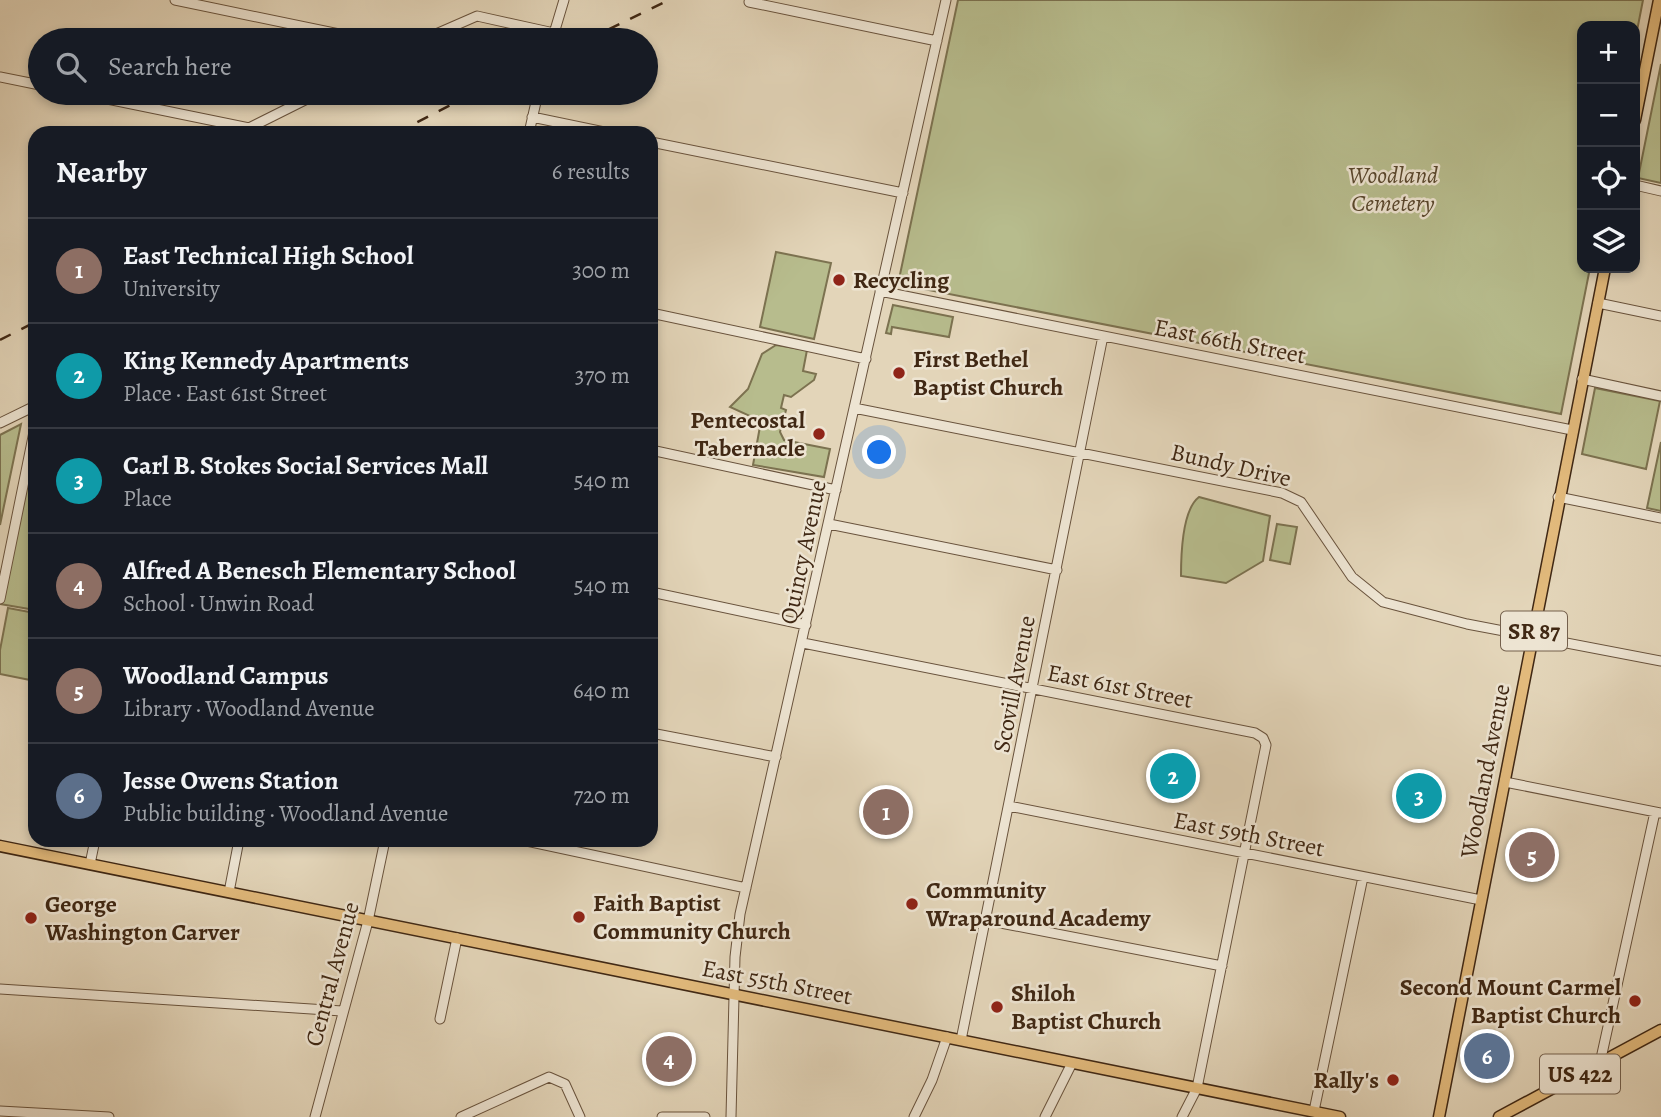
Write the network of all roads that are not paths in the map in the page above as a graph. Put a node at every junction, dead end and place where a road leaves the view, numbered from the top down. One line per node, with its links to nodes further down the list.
1 (175, 0): 6 (street)
2 (564, 0): 9 (street)
3 (946, 0): 10 (street, Quincy Avenue)
4 (1659, 0): 13 (main road)
5 (749, 2): 10 (street)
6 (310, 28)
7 (450, 28): 8 (street)
8 (520, 28)
9 (556, 28)
10 (937, 41): 25 (street, Quincy Avenue)
11 (0, 77): 12 (street)
12 (28, 83)
13 (1640, 95)
14 (136, 105): 18 (street)
15 (295, 105): 19 (street)
16 (535, 105): 17 (street)
17 (532, 117): 20 (street); 21 (street)
18 (238, 126)
19 (252, 126)
20 (530, 126)
21 (575, 126)
22 (658, 143): 25 (street)
23 (1640, 186): 24 (street)
24 (1661, 191)
25 (903, 193): 27 (street, Quincy Avenue)
26 (1604, 273): 28 (main road, Woodland Avenue / SR 87)
27 (880, 291): 31 (street, East 66th Street); 32 (street, Quincy Avenue)
28 (1598, 303): 30 (street); 33 (main road, Woodland Avenue / SR 87)
29 (658, 314): 32 (street)
30 (1661, 316)
31 (1103, 336): 38 (street, East 66th Street); 40 (street, Scovill Avenue)
32 (866, 359): 35 (street, Quincy Avenue)
33 (1582, 379): 34 (street); 38 (main road, Woodland Avenue / SR 87)
34 (1661, 396)
35 (855, 408): 40 (street, Bundy Drive); 42 (street, Quincy Avenue)
36 (28, 409): 37 (street)
37 (0, 423)
38 (1572, 430): 43 (main road, Woodland Avenue / SR 87)
39 (658, 452): 42 (street)
40 (1079, 452): 46 (street, Scovill Avenue); 50 (street, Bundy Drive)
41 (28, 461): 48 (street)
42 (836, 490): 45 (street, Quincy Avenue)
43 (1558, 497): 44 (street); 50 (main road, Woodland Avenue / SR 87)
44 (1661, 518)
45 (829, 524): 46 (street); 49 (street, Quincy Avenue)
46 (1056, 570): 53 (street, Scovill Avenue)
47 (658, 593): 49 (street)
48 (0, 599)
49 (806, 625): 51 (street, Quincy Avenue)
50 (1533, 636): 52 (street, Bundy Drive); 56 (main road, Woodland Avenue / SR 87)
51 (803, 643): 53 (street, East 61st Street); 55 (street, Quincy Avenue)
52 (1661, 661)
53 (1033, 689): 57 (street, Scovill Avenue); 64 (street, East 61st Street)
54 (658, 734): 55 (street)
55 (776, 757): 67 (street, Quincy Avenue)
56 (1505, 782): 58 (street); 69 (main road, Woodland Avenue / SR 87)
57 (1009, 806): 64 (street, East 59th Street); 71 (street, Scovill Avenue)
58 (1658, 813): 82 (street)
59 (0, 846): 65 (main road, East 55th Street)
60 (94, 847): 65 (street)
61 (238, 847): 68 (street)
62 (384, 847): 70 (street, Central Avenue)
63 (555, 847): 67 (street)
64 (1246, 852): 66 (street, East 59th Street); 73 (street)
65 (90, 864): 68 (main road, East 55th Street)
66 (1363, 877): 69 (street, East 59th Street); 85 (street)
67 (746, 888): 75 (street, Quincy Avenue)
68 (229, 892): 70 (main road, East 55th Street)
69 (1481, 900): 98 (main road, Woodland Avenue / SR 87)
70 (368, 920): 72 (main road, East 55th Street); 76 (street, Central Avenue)
71 (985, 920): 73 (street); 80 (street, Scovill Avenue)
72 (457, 938): 75 (main road, East 55th Street); 77 (street)
73 (1222, 966): 83 (street)
74 (0, 989): 76 (street)
75 (734, 995): 79 (main road, East 55th Street); 93 (street, Quincy Avenue)
76 (342, 1011): 89 (street, Central Avenue)
77 (440, 1019)
78 (1661, 1030): 82 (main road, US 422)
79 (947, 1037): 80 (main road, East 55th Street); 94 (street)
80 (961, 1040): 81 (main road, East 55th Street)
81 (1072, 1063): 83 (main road, East 55th Street); 95 (street)
82 (1600, 1063): 99 (main road, US 422)
83 (1197, 1088): 85 (main road, East 55th Street); 96 (street)
84 (0, 1111): 86 (street)
85 (1314, 1111): 97 (main road, East 55th Street)
86 (78, 1116): 88 (street)
87 (467, 1116): 90 (street)
88 (109, 1117)
89 (315, 1117)
90 (580, 1117)
91 (662, 1117): 92 (street)
92 (705, 1117)
93 (731, 1117)
94 (914, 1117)
95 (1045, 1117)
96 (1182, 1117)
97 (1340, 1117)
98 (1439, 1117)
99 (1499, 1117)

